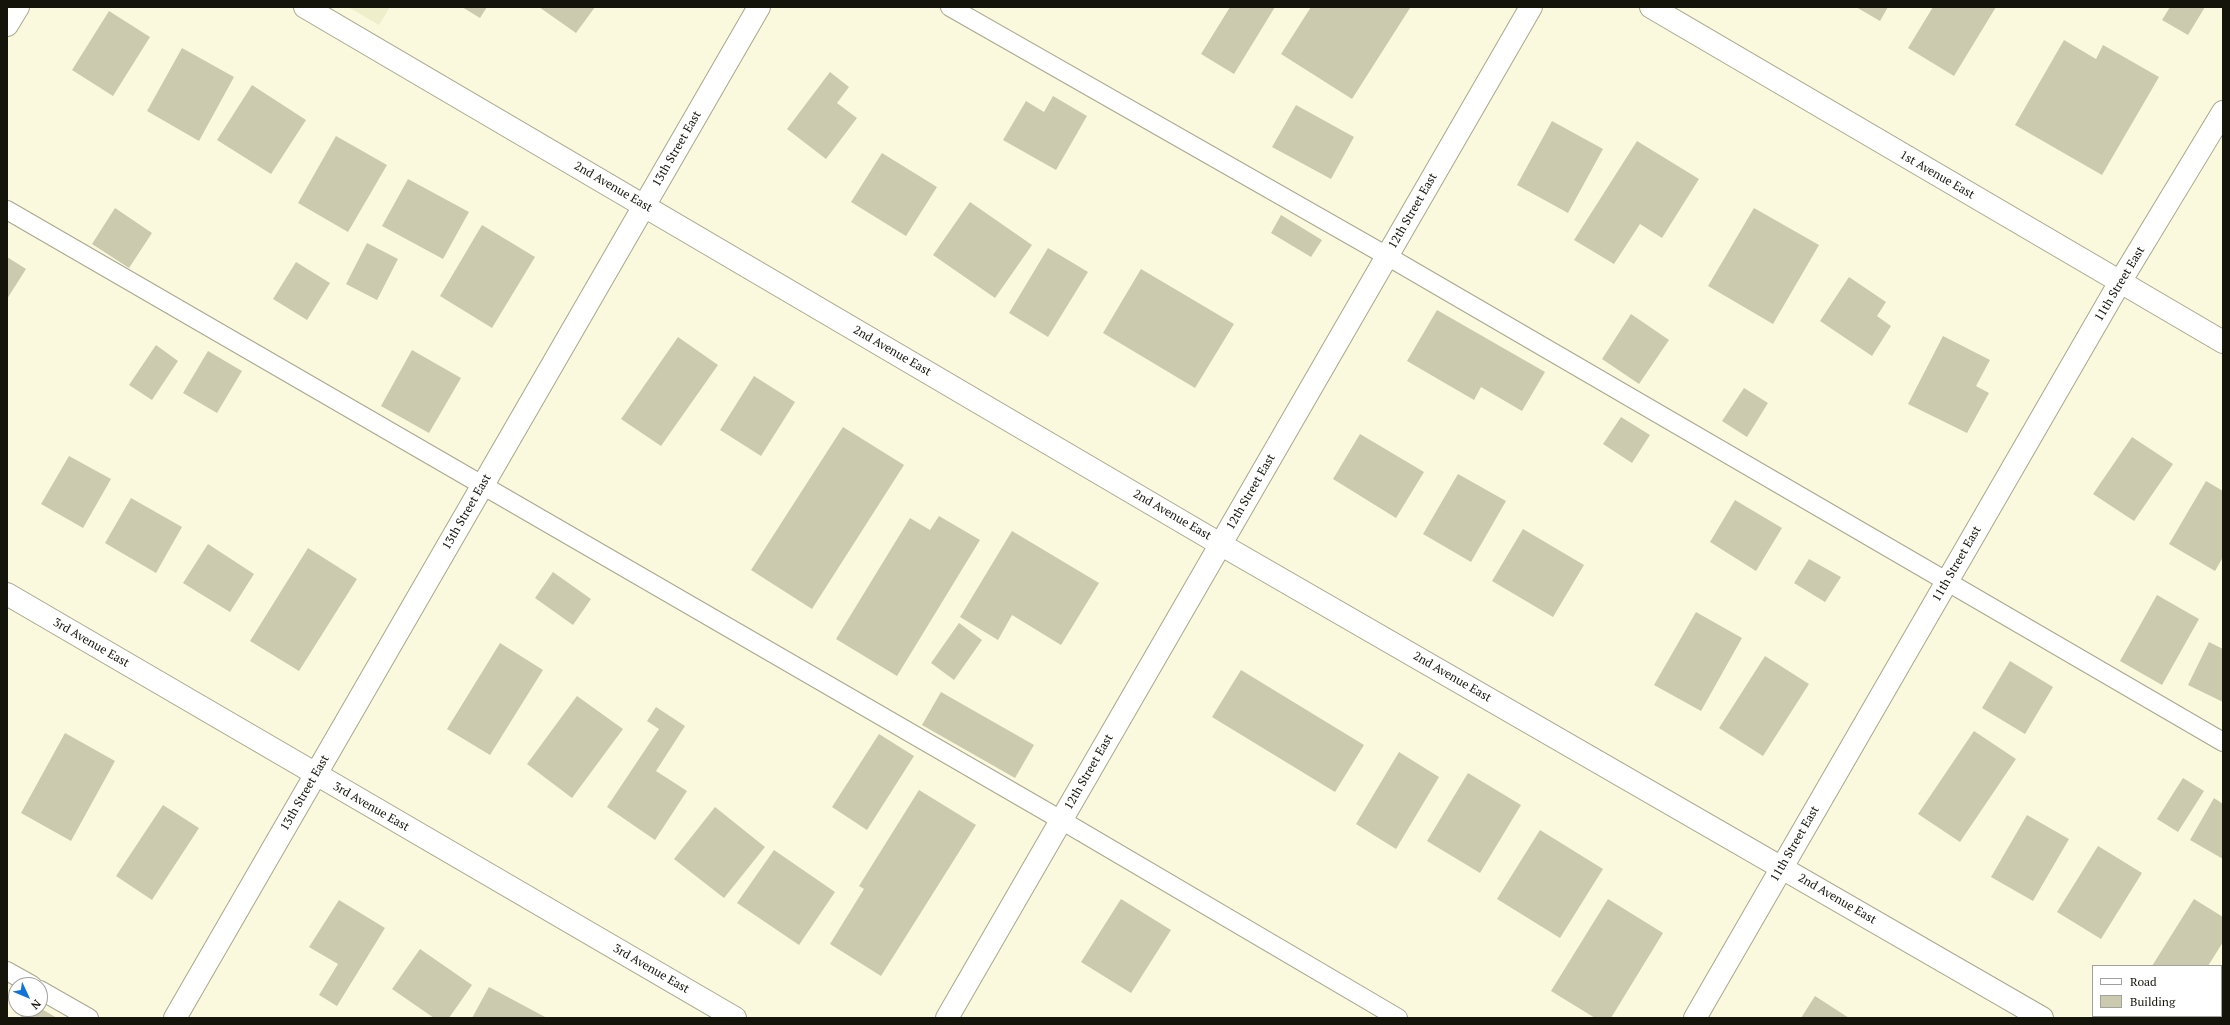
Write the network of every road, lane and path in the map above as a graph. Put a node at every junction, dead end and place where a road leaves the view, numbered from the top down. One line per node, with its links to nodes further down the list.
1 (18, 7): 7 (street)
2 (305, 7): 9 (street, 2nd Avenue East)
3 (759, 7): 9 (street, 13th Street East)
4 (950, 7): 11 (lane)
5 (1531, 7): 11 (street, 12th Street East)
6 (1651, 7): 12 (street, 1st Avenue East)
7 (7, 25)
8 (2223, 112): 12 (street, 11th Street East)
9 (644, 205): 14 (street, 13th Street East); 15 (street, 2nd Avenue East)
10 (7, 210): 14 (lane)
11 (1387, 256): 15 (street, 12th Street East); 16 (lane)
12 (2120, 282): 13 (street, 1st Avenue East); 16 (street, 11th Street East)
13 (2223, 342)
14 (482, 486): 19 (street, 13th Street East); 20 (lane)
15 (1220, 544): 20 (street, 12th Street East); 21 (street, 2nd Avenue East)
16 (1947, 582): 18 (lane); 21 (street, 11th Street East)
17 (7, 594): 19 (street, 3rd Avenue East)
18 (2223, 742)
19 (316, 775): 26 (street, 13th Street East); 27 (street, 3rd Avenue East)
20 (1061, 820): 28 (street, 12th Street East); 29 (lane)
21 (1782, 867): 30 (street, 11th Street East); 31 (street, 2nd Avenue East)
22 (7, 971): 23 (lane)
23 (18, 977)
24 (48, 995): 25 (lane)
25 (89, 1018)
26 (175, 1018)
27 (735, 1018)
28 (947, 1018)
29 (1398, 1018)
30 (1695, 1018)
31 (2042, 1018)

